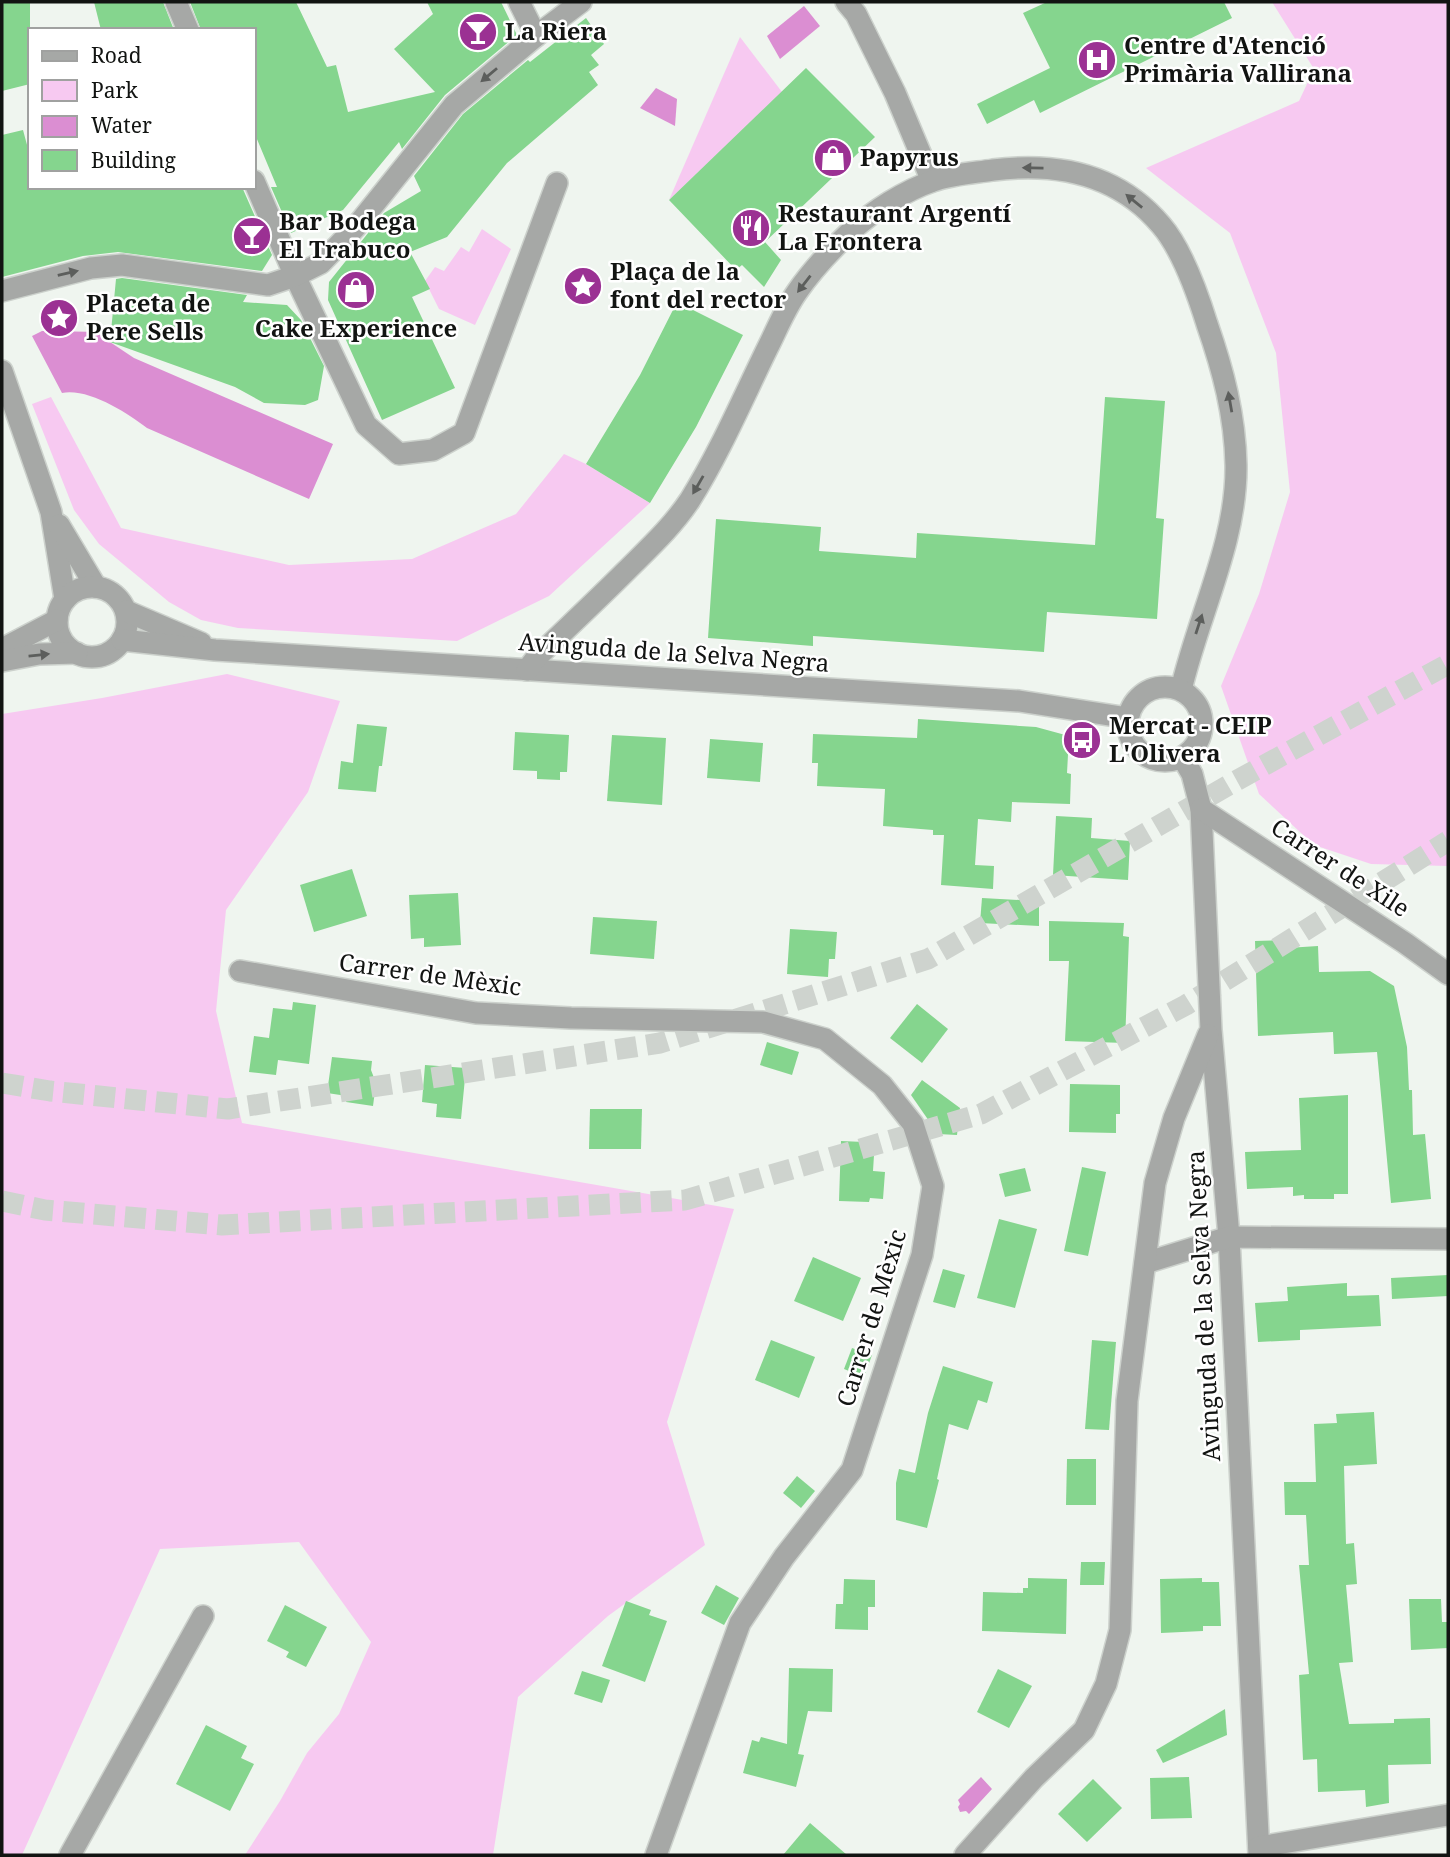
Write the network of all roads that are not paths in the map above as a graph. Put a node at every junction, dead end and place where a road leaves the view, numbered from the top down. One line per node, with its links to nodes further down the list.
1 (176, 2): 5 (street)
2 (519, 2): 6 (street)
3 (581, 2): 6 (street)
4 (846, 2): 7 (street)
5 (187, 28)
6 (536, 36): 10 (street, one-way to 10)
7 (932, 181): 23 (street, one-way to 23); 24 (street, one-way to 7)
8 (557, 183): 10 (street)
9 (256, 186): 10 (street)
10 (295, 276): 11 (street, one-way to 10)
11 (2, 291)
12 (2, 372): 13 (street, Avinguda de la Selva Negra)
13 (51, 512): 14 (street, Avinguda de la Selva Negra); 15 (street, Avinguda de la Selva Negra)
14 (96, 587): 15 (street); 16 (street, Avinguda de la Selva Negra)
15 (65, 599): 17 (street, Avinguda de la Selva Negra)
16 (126, 611): 18 (street); 20 (street, Avinguda de la Selva Negra)
17 (57, 620): 19 (street); 21 (street)
18 (122, 640): 20 (street, Avinguda de la Selva Negra); 21 (street)
19 (2, 649)
20 (215, 650): 23 (street, Avinguda de la Selva Negra)
21 (77, 653): 22 (street, one-way to 21)
22 (2, 660)
23 (527, 670): 25 (street, Avinguda de la Selva Negra)
24 (1181, 690): 25 (street); 26 (street)
25 (1128, 718): 26 (street)
26 (1182, 757): 27 (street, Avinguda de la Selva Negra)
27 (1201, 809): 29 (street, Carrer de Xile); 30 (street, Avinguda de la Selva Negra)
28 (240, 971): 38 (street, Carrer de Mèxic)
29 (1448, 974)
30 (1210, 1030): 31 (street, Avinguda de la Selva Negra); 33 (street)
31 (1229, 1237): 32 (street); 33 (street); 36 (street, Avinguda de la Selva Negra)
32 (1448, 1239)
33 (1145, 1263): 39 (street)
34 (203, 1616): 37 (street)
35 (1448, 1815): 36 (street)
36 (1259, 1851)
37 (70, 1855)
38 (656, 1855)
39 (965, 1855)

